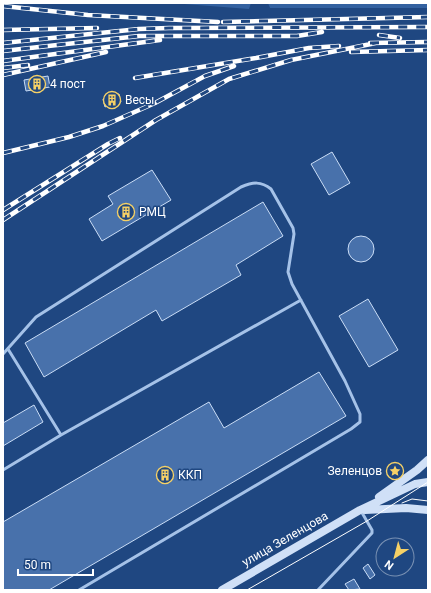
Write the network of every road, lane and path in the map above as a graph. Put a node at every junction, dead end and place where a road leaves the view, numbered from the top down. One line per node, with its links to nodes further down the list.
1 (300, 300): 2 (lane); 4 (lane); 10 (lane)
2 (8, 349): 3 (lane); 4 (lane)
3 (3, 354)
4 (61, 435): 6 (lane)
5 (428, 460): 8 (main road)
6 (3, 470)
7 (428, 482): 8 (main road, улица Зеленцова)
8 (360, 510): 9 (main road, улица Зеленцова); 11 (main road, улица Зеленцова); 12 (lane)
9 (428, 510)
10 (79, 590)
11 (222, 590)
12 (318, 590)

